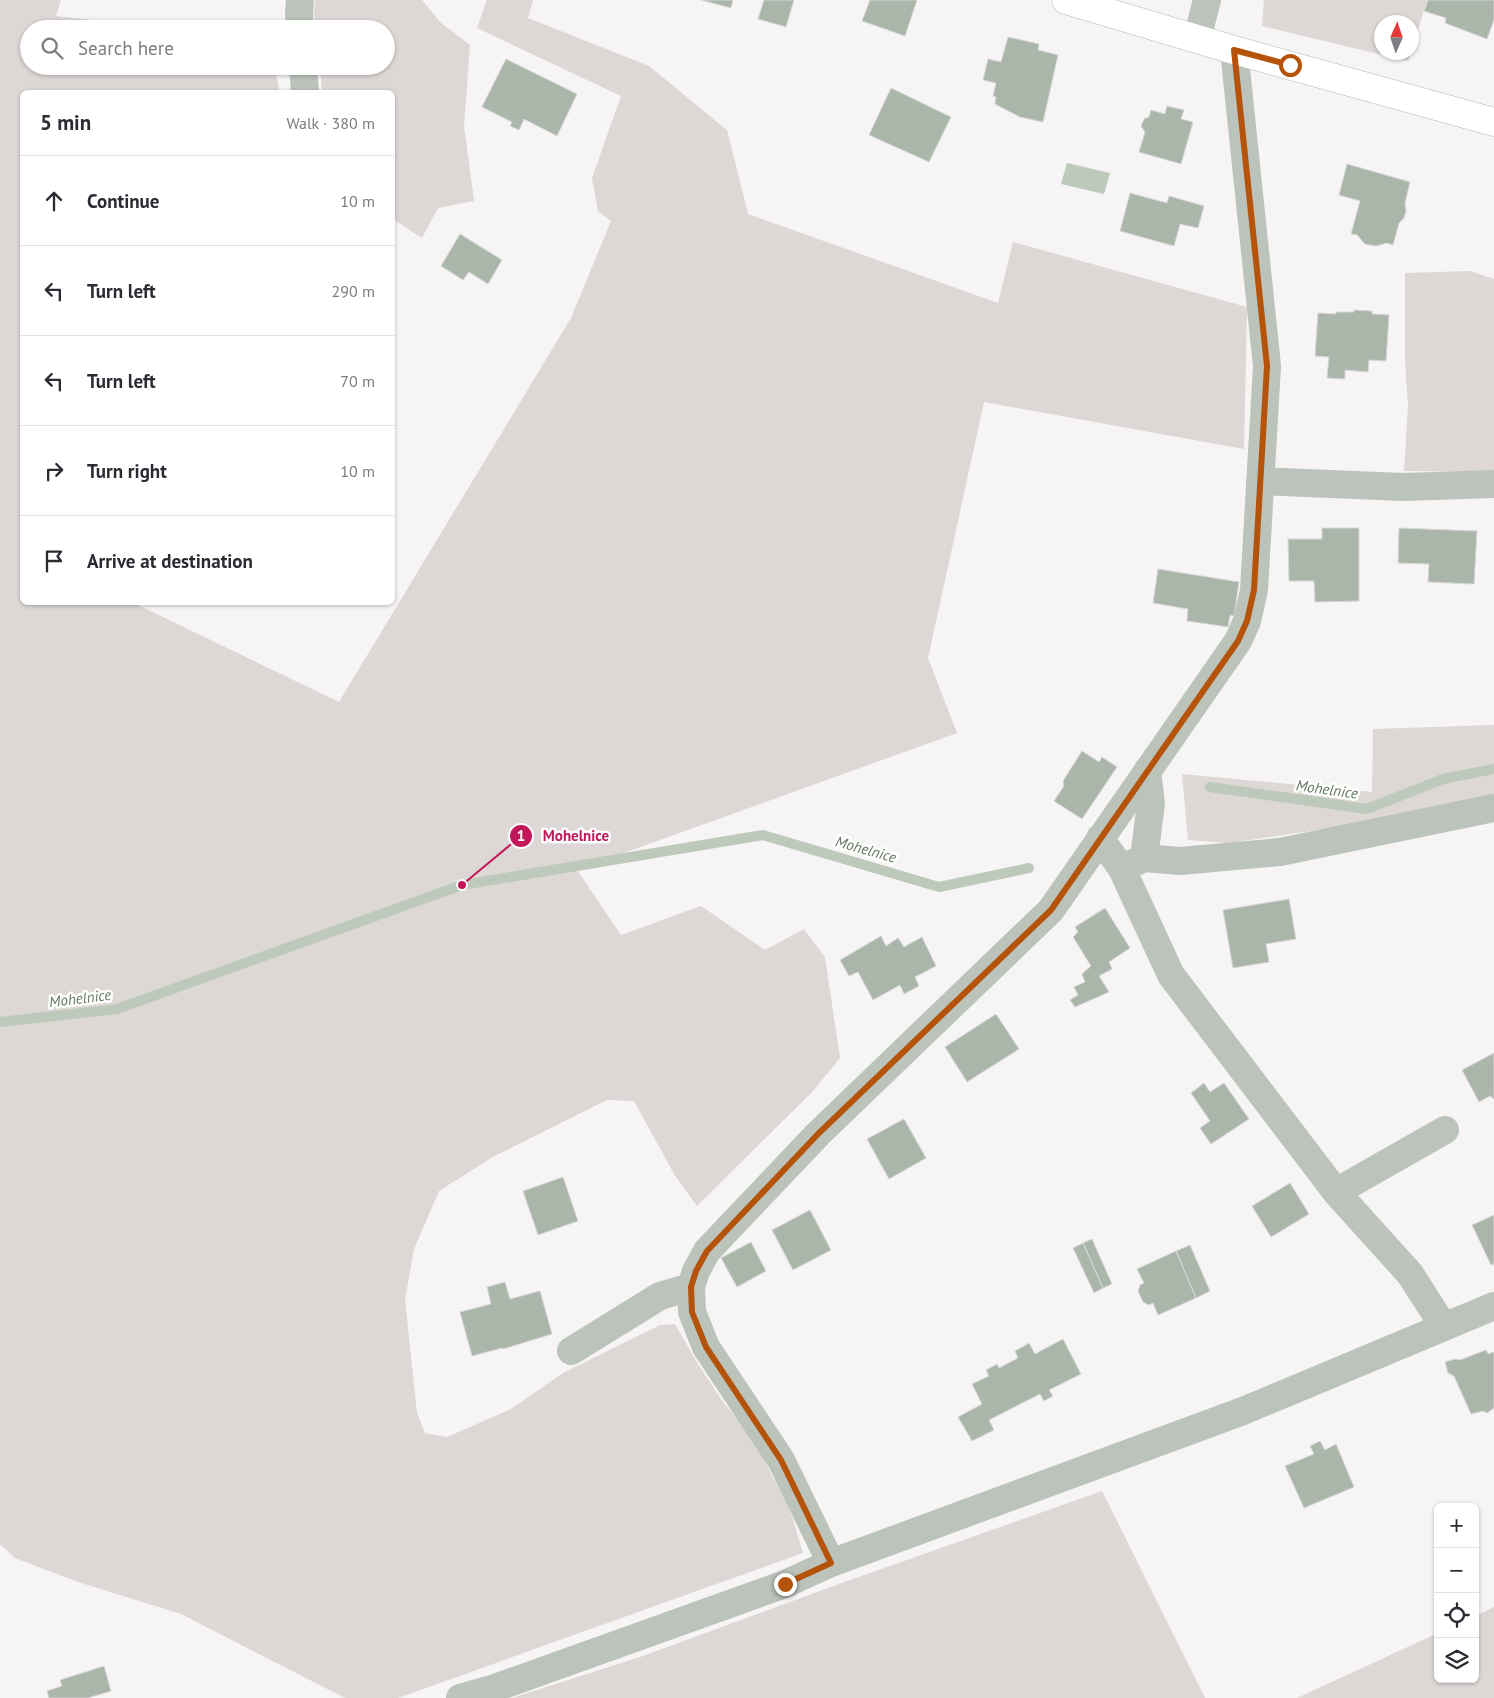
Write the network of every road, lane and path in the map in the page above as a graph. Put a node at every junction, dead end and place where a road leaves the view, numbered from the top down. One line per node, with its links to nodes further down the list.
1 (300, 0): 4 (street)
2 (1066, 0): 5 (main road)
3 (1207, 0): 5 (street)
4 (299, 20)
5 (1197, 39): 6 (main road)
6 (1234, 50): 9 (main road); 10 (street)
7 (304, 75): 8 (street)
8 (305, 90)
9 (1494, 122)
10 (1260, 481): 11 (street); 12 (street)
11 (1494, 484)
12 (1148, 771): 14 (street); 15 (street)
13 (1494, 808): 15 (street)
14 (1100, 838): 15 (street); 18 (street)
15 (1133, 863): 17 (street)
16 (1445, 1130): 17 (street)
17 (1336, 1192): 20 (street)
18 (691, 1287): 21 (street); 22 (street)
19 (1494, 1306): 20 (street)
20 (1444, 1327): 22 (street)
21 (571, 1351)
22 (831, 1563): 23 (street)
23 (460, 1698)

